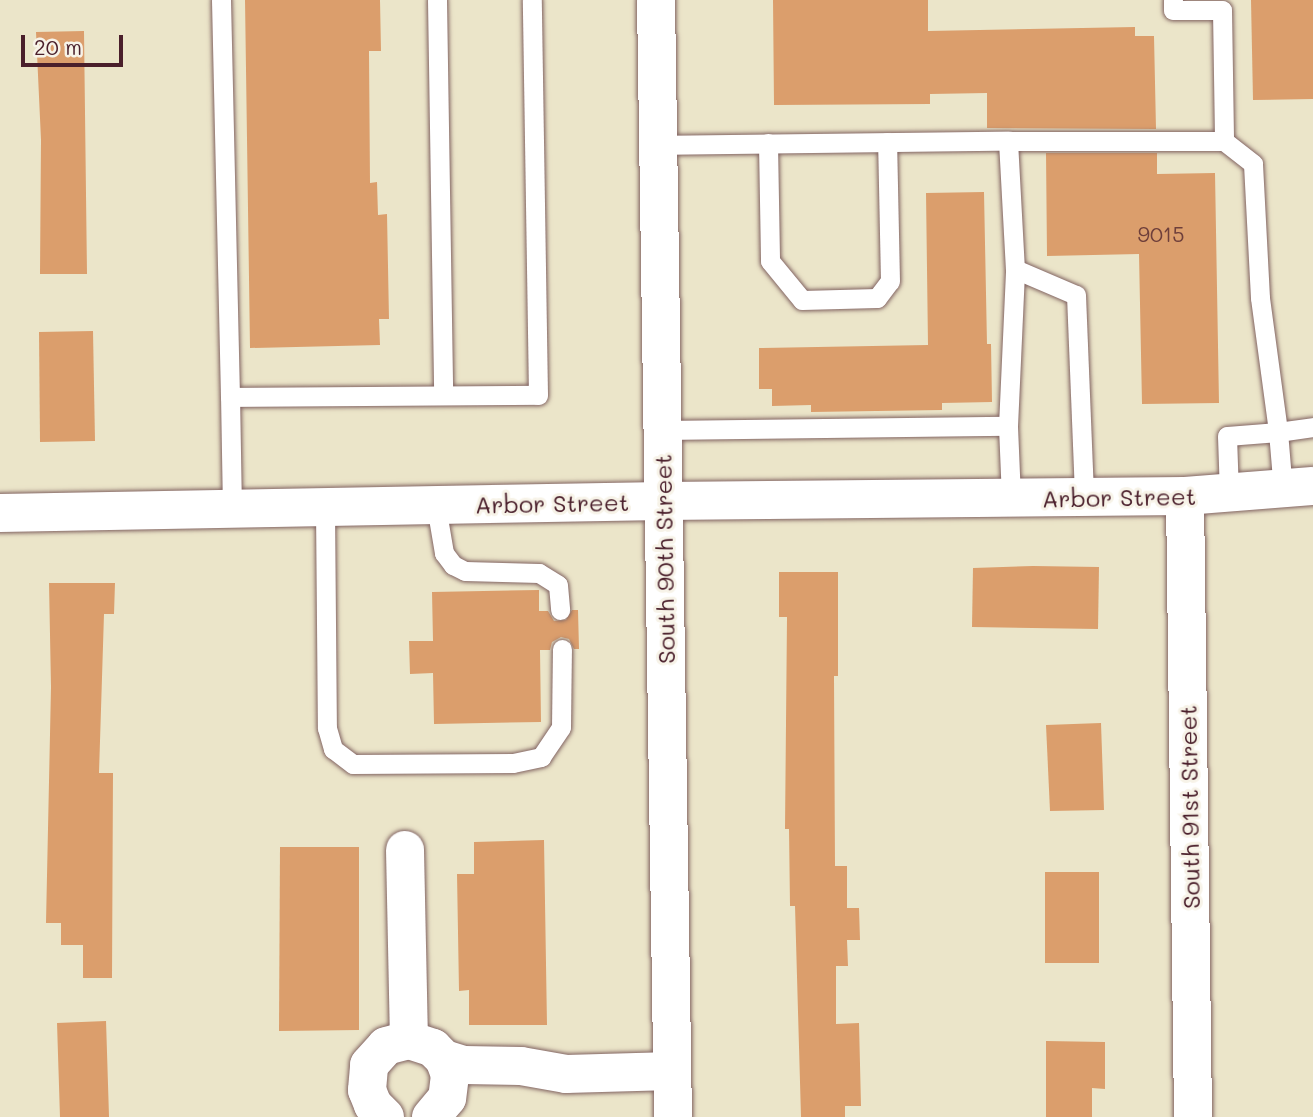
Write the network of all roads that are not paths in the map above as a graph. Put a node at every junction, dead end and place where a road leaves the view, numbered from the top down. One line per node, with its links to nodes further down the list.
1 (220, 0): 13 (lane)
2 (437, 0): 12 (lane)
3 (532, 0): 12 (lane)
4 (656, 0): 10 (street, South 90th Street)
5 (1173, 0): 7 (lane)
6 (1008, 141): 7 (lane); 8 (lane); 11 (lane)
7 (1224, 141): 17 (lane)
8 (887, 142): 9 (lane); 9 (lane)
9 (768, 143): 10 (lane)
10 (658, 145): 16 (street, South 90th Street)
11 (1015, 269): 14 (lane); 22 (lane)
12 (443, 395): 13 (lane)
13 (230, 397): 26 (lane)
14 (1008, 426): 16 (lane); 21 (lane)
15 (1313, 427): 17 (lane)
16 (662, 430): 23 (street, South 90th Street)
17 (1278, 432): 18 (lane); 19 (lane)
18 (1298, 489): 19 (street, Arbor Street)
19 (1229, 494): 20 (street, Arbor Street)
20 (1185, 496): 22 (street, Arbor Street); 38 (street, South 91st Street)
21 (1011, 498): 22 (street, Arbor Street); 23 (street, Arbor Street)
22 (1084, 498)
23 (663, 501): 24 (street, Arbor Street); 33 (street, South 90th Street)
24 (436, 506): 25 (street, Arbor Street); 28 (lane)
25 (325, 508): 26 (street, Arbor Street); 29 (lane)
26 (232, 509): 27 (street, Arbor Street)
27 (0, 513)
28 (560, 610)
29 (562, 649)
30 (405, 850): 31 (street)
31 (409, 1040): 32 (street); 36 (street)
32 (444, 1059): 34 (street); 35 (street)
33 (672, 1071): 34 (street); 37 (street, South 90th Street)
34 (566, 1074): 35 (street)
35 (439, 1108)
36 (385, 1117)
37 (673, 1117)
38 (1193, 1117)

